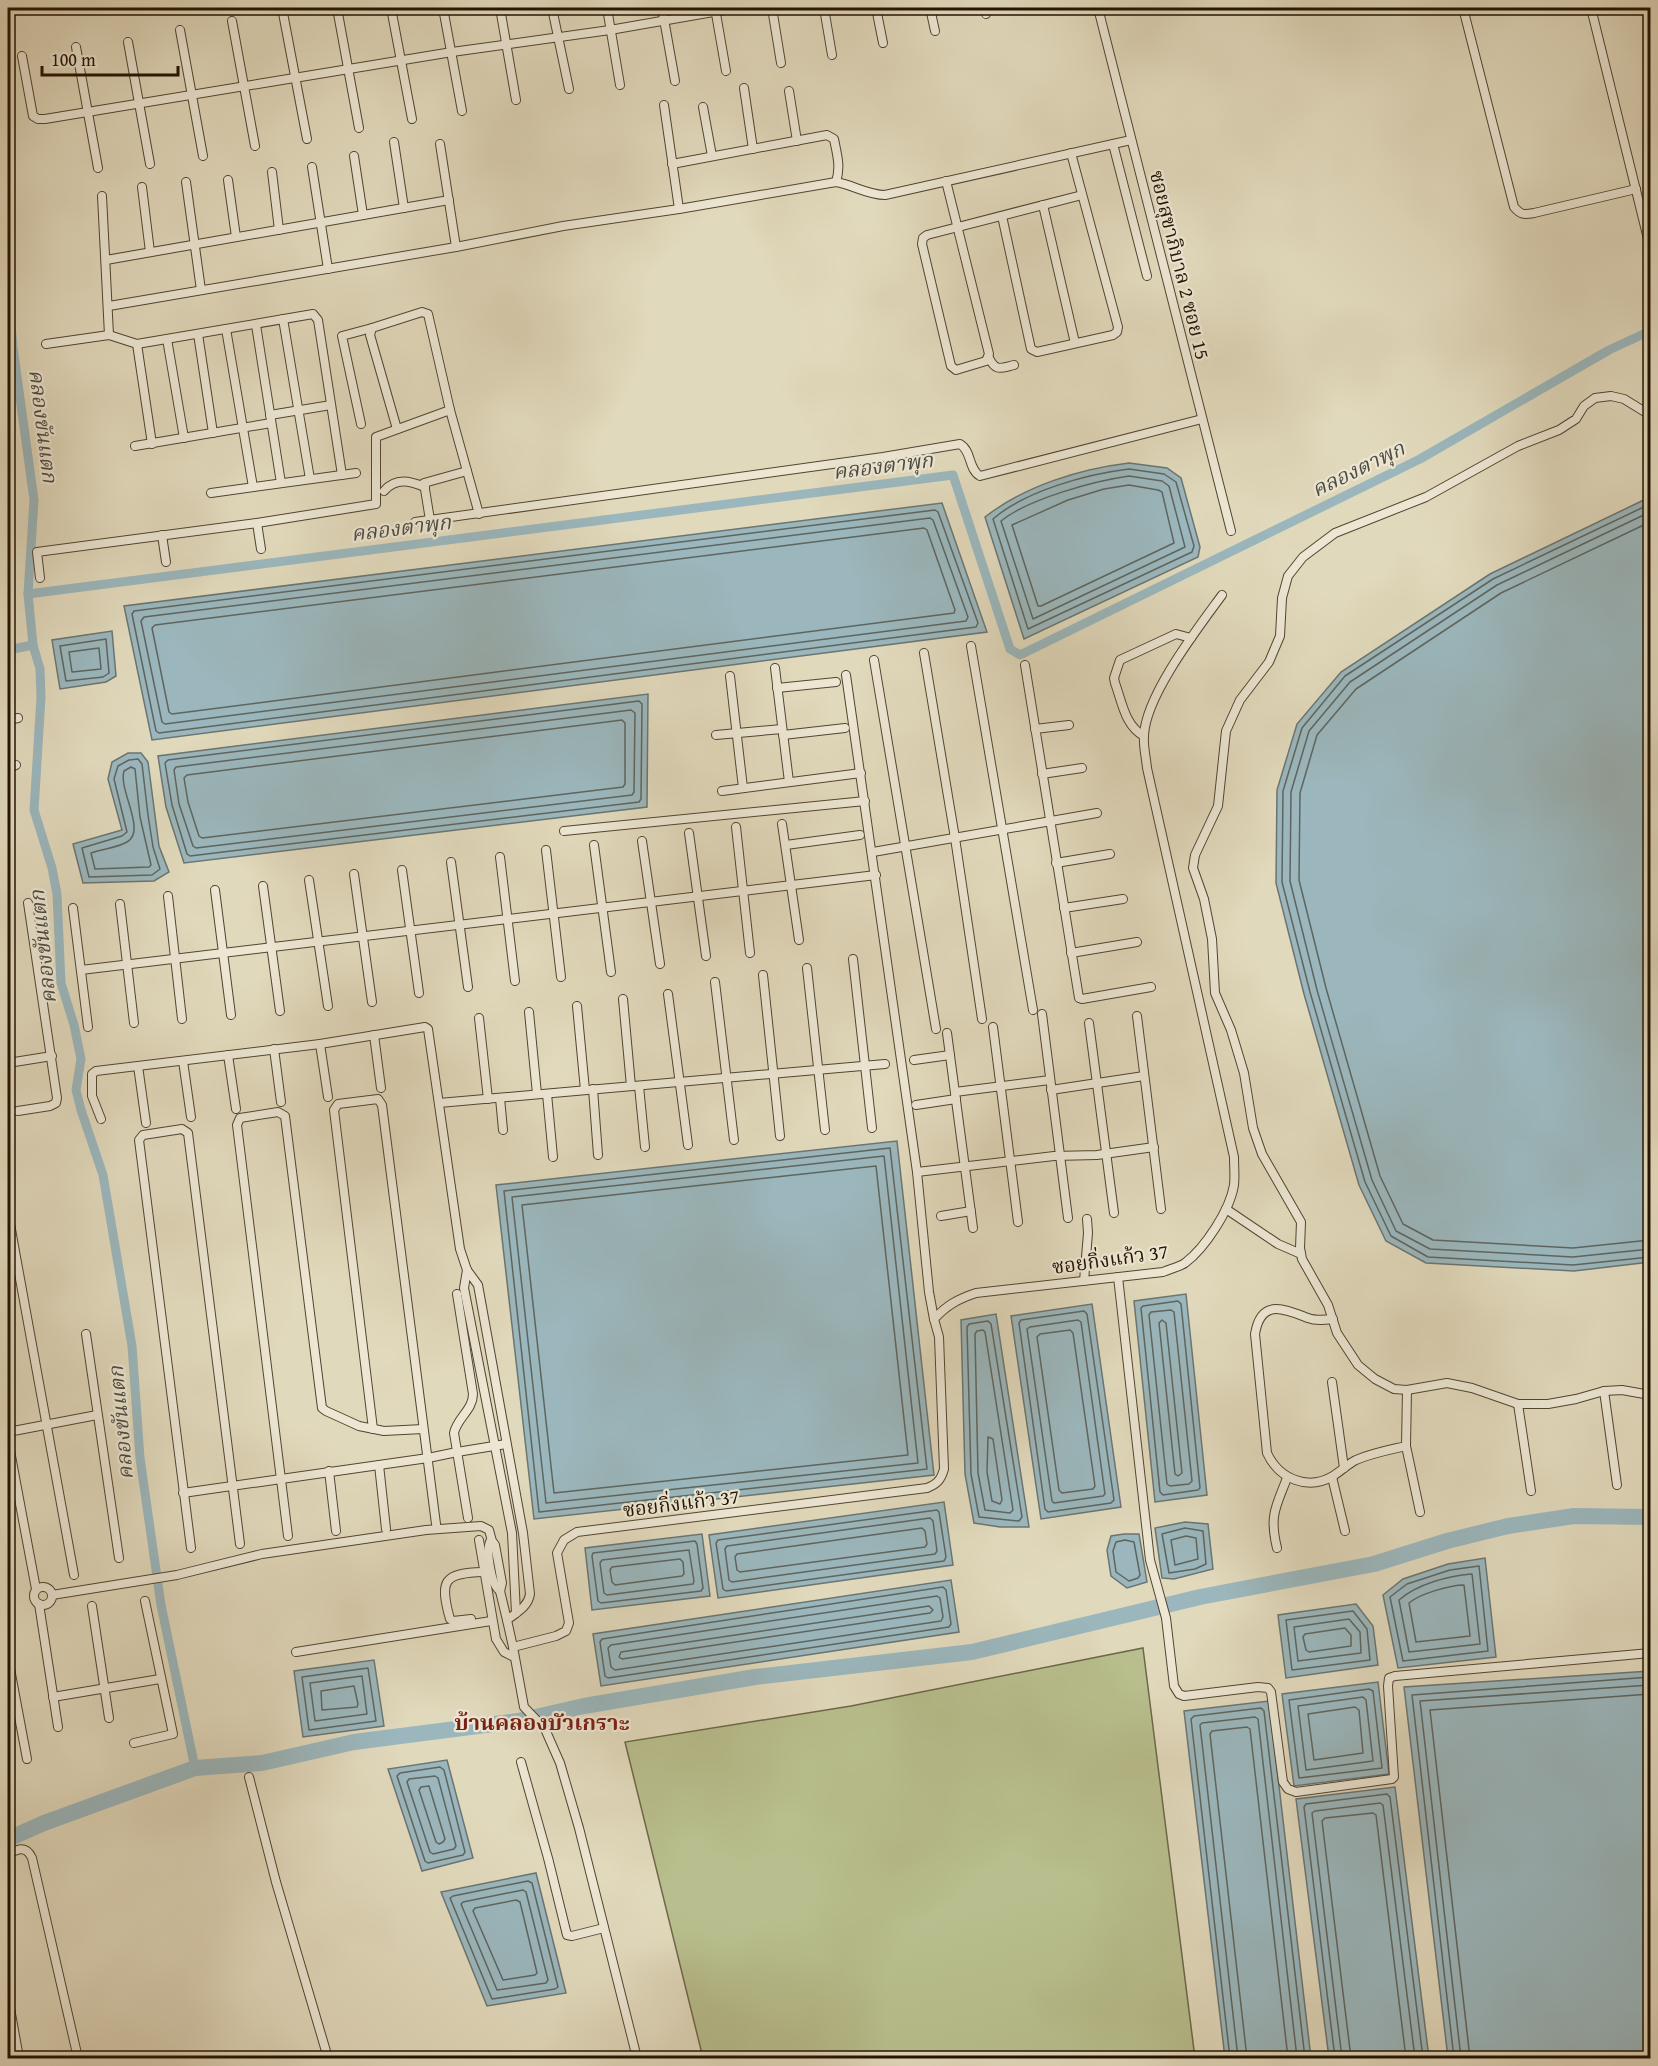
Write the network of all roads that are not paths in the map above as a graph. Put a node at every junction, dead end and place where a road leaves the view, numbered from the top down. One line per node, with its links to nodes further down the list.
1 (337, 8): 33 (street)
2 (391, 8): 31 (street)
3 (443, 8): 28 (street)
4 (500, 8): 26 (street)
5 (552, 8): 23 (street)
6 (606, 8): 21 (street)
7 (662, 8): 18 (street)
8 (736, 8): 16 (street)
9 (772, 8): 32 (street)
10 (824, 8): 29 (street)
11 (876, 8): 25 (street)
12 (930, 8): 22 (street)
13 (1098, 8): 52 (street, ซอยสุขาภิบาล 2 ซอย 15)
14 (1463, 8): 73 (street)
15 (1591, 8): 73 (street)
16 (715, 9): 18 (street); 34 (street)
17 (284, 13): 35 (street)
18 (664, 20): 21 (street); 36 (street)
19 (232, 21): 38 (street)
20 (180, 30): 42 (street)
21 (610, 30): 23 (street); 37 (street)
22 (935, 31)
23 (558, 36): 26 (street); 40 (street)
24 (128, 42): 44 (street)
25 (883, 43)
26 (506, 44): 28 (street); 43 (street)
27 (76, 47): 47 (street)
28 (452, 52): 31 (street); 48 (street)
29 (832, 55)
30 (22, 56): 47 (street)
31 (401, 60): 33 (street); 49 (street)
32 (781, 63)
33 (348, 69): 35 (street); 50 (street)
34 (726, 71)
35 (296, 78): 38 (street); 51 (street)
36 (675, 81)
37 (620, 85)
38 (244, 86): 42 (street); 57 (street)
39 (744, 88): 58 (street)
40 (569, 89)
41 (789, 91): 53 (street)
42 (191, 94): 44 (street); 60 (street)
43 (516, 100)
44 (139, 102): 47 (street); 63 (street)
45 (664, 105): 64 (street)
46 (702, 107): 62 (street)
47 (86, 111): 66 (street)
48 (462, 111)
49 (412, 119)
50 (359, 128)
51 (307, 139)
52 (1131, 140): 56 (street); 112 (street, ซอยสุขาภิบาล 2 ซอย 15)
53 (797, 141): 58 (street); 71 (street)
54 (394, 142): 78 (street)
55 (440, 144): 76 (street)
56 (1113, 144): 59 (street); 92 (street)
57 (255, 146)
58 (753, 149): 62 (street)
59 (1071, 153): 69 (street); 74 (street)
60 (203, 156)
61 (354, 156): 80 (street)
62 (712, 156): 64 (street)
63 (150, 164)
64 (672, 164): 79 (street)
65 (312, 167): 82 (street)
66 (98, 168)
67 (272, 172): 84 (street)
68 (228, 180): 85 (street)
69 (946, 181): 71 (street); 83 (street)
70 (186, 182): 86 (street)
71 (836, 182): 79 (street)
72 (142, 186): 89 (street)
73 (1636, 189): 88 (street)
74 (1082, 195): 77 (street); 104 (street)
75 (102, 196): 90 (street)
76 (449, 200): 78 (street); 87 (street)
77 (1043, 205): 81 (street); 104 (street)
78 (404, 208): 80 (street)
79 (679, 210): 87 (street)
80 (363, 215): 82 (street)
81 (1002, 216): 83 (street); 104 (street)
82 (321, 222): 84 (street); 91 (street)
83 (958, 228): 105 (street); 105 (street)
84 (279, 230): 85 (street)
85 (236, 237): 86 (street)
86 (195, 244): 89 (street); 93 (street)
87 (456, 247): 91 (street)
88 (1650, 247)
89 (150, 252): 90 (street)
90 (106, 260): 94 (street)
91 (328, 269): 93 (street)
92 (1147, 276)
93 (201, 290): 94 (street)
94 (109, 306): 100 (street)
95 (284, 319): 96 (street); 107 (street); 109 (street)
96 (256, 325): 98 (street); 111 (street)
97 (372, 328): 108 (street); 113 (street); 115 (street)
98 (226, 329): 99 (street); 114 (street)
99 (198, 334): 101 (street); 116 (street)
100 (109, 335): 102 (street); 103 (street)
101 (167, 339): 103 (street); 117 (street)
102 (46, 344)
103 (137, 344): 118 (street)
104 (1075, 344)
105 (989, 358): 106 (street)
106 (1014, 365)
107 (331, 405): 109 (street); 122 (street)
108 (450, 410): 115 (street); 120 (street)
109 (298, 411): 111 (street); 123 (street)
110 (1650, 415): 311 (street)
111 (271, 419): 114 (street); 124 (street)
112 (1202, 419): 129 (street); 133 (street, ซอยสุขาภิบาล 2 ซอย 15)
113 (361, 424)
114 (243, 428): 116 (street); 125 (street)
115 (397, 429): 132 (street)
116 (213, 433): 117 (street)
117 (184, 438): 118 (street)
118 (152, 444): 119 (street)
119 (135, 446)
120 (467, 471): 126 (street); 129 (street)
121 (356, 473): 122 (street)
122 (342, 475): 123 (street)
123 (310, 479): 124 (street)
124 (282, 483): 125 (street)
125 (253, 487): 128 (street)
126 (425, 487): 127 (street); 130 (street)
127 (384, 491)
128 (212, 494)
129 (479, 514): 130 (street)
130 (430, 520): 131 (street)
131 (415, 522)
132 (257, 523): 134 (street); 135 (street)
133 (1231, 531)
134 (162, 535): 136 (street); 137 (street)
135 (261, 549)
136 (166, 562)
137 (40, 578)
138 (1222, 595): 139 (street)
139 (1191, 638): 157 (street); 157 (street)
140 (971, 646): 169 (street)
141 (924, 653): 173 (street)
142 (874, 660): 177 (street)
143 (1026, 665): 153 (street)
144 (775, 668): 148 (street)
145 (846, 675): 159 (street)
146 (730, 676): 155 (street)
147 (836, 682): 148 (street)
148 (777, 688): 154 (street)
149 (18, 718): 150 (street)
150 (8, 720)
151 (1069, 725): 153 (street)
152 (845, 728): 154 (street)
153 (1035, 729): 160 (street)
154 (782, 732): 155 (street); 161 (street)
155 (736, 733): 156 (street); 162 (street)
156 (716, 735)
157 (1143, 736): 302 (street, ซอยกิ่งแก้ว 37)
158 (1082, 768): 160 (street)
159 (861, 773): 161 (street); 164 (street)
160 (1042, 774): 166 (street)
161 (789, 782): 162 (street)
162 (743, 788): 163 (street)
163 (722, 791)
164 (865, 801): 170 (street); 179 (street)
165 (1097, 813): 166 (street)
166 (1050, 821): 169 (street); 183 (street)
167 (782, 824): 176 (street)
168 (736, 827): 191 (street)
169 (1004, 830): 173 (street); 234 (street)
170 (564, 831)
171 (689, 833): 193 (street)
172 (860, 835): 176 (street)
173 (955, 838): 177 (street); 241 (street)
174 (642, 841): 195 (street)
175 (594, 845): 198 (street)
176 (786, 845): 188 (street)
177 (906, 846): 179 (street); 246 (street)
178 (546, 850): 201 (street)
179 (873, 852): 186 (street)
180 (1110, 854): 183 (street)
181 (500, 857): 202 (street)
182 (451, 862): 203 (street)
183 (1056, 863): 200 (street)
184 (402, 870): 204 (street)
185 (354, 874): 205 (street)
186 (876, 874): 188 (street); 300 (street)
187 (309, 880): 207 (street)
188 (791, 885): 191 (street); 206 (street)
189 (263, 886): 209 (street)
190 (215, 890): 210 (street)
191 (743, 890): 193 (street); 211 (street)
192 (168, 896): 214 (street)
193 (698, 896): 195 (street); 213 (street)
194 (1123, 899): 200 (street)
195 (651, 901): 198 (street); 217 (street)
196 (28, 903): 253 (street)
197 (120, 904): 216 (street)
198 (602, 907): 201 (street); 220 (street)
199 (73, 908): 219 (street)
200 (1064, 908): 212 (street)
201 (553, 913): 202 (street); 222 (street)
202 (507, 919): 203 (street); 223 (street)
203 (460, 924): 204 (street); 225 (street)
204 (410, 930): 205 (street); 227 (street)
205 (363, 936): 207 (street); 230 (street)
206 (799, 940)
207 (318, 941): 209 (street); 231 (street)
208 (1137, 942): 212 (street)
209 (271, 947): 210 (street); 233 (street)
210 (223, 953): 214 (street); 237 (street)
211 (750, 953)
212 (1071, 953): 226 (street)
213 (706, 956)
214 (175, 958): 216 (street); 240 (street)
215 (853, 959): 259 (street)
216 (127, 964): 219 (street); 242 (street)
217 (660, 964)
218 (807, 968): 260 (street)
219 (81, 970): 244 (street)
220 (611, 972)
221 (763, 975): 261 (street)
222 (561, 977)
223 (515, 981)
224 (715, 982): 263 (street)
225 (468, 987)
226 (1151, 987)
227 (418, 993)
228 (668, 994): 265 (street)
229 (623, 999): 267 (street)
230 (372, 1002)
231 (328, 1006)
232 (578, 1006): 270 (street)
233 (280, 1011)
234 (1033, 1011)
235 (529, 1012): 272 (street)
236 (1042, 1014): 264 (street)
237 (231, 1015)
238 (1137, 1016): 262 (street)
239 (479, 1018): 277 (street)
240 (182, 1019)
241 (982, 1019)
242 (134, 1023)
243 (1089, 1023): 266 (street)
244 (88, 1027)
245 (993, 1027): 268 (street)
246 (936, 1029)
247 (947, 1033): 252 (street)
248 (374, 1035): 249 (street); 269 (street); 279 (street)
249 (320, 1044): 250 (street); 275 (street)
250 (274, 1049): 251 (street); 278 (street)
251 (228, 1055): 254 (street); 281 (street)
252 (950, 1055): 255 (street); 274 (street)
253 (52, 1056): 256 (street); 282 (street)
254 (183, 1060): 258 (street); 283 (street)
255 (914, 1060)
256 (8, 1063)
257 (885, 1064): 259 (street)
258 (138, 1066): 284 (street); 285 (street)
259 (865, 1066): 260 (street); 286 (street)
260 (819, 1070): 261 (street); 288 (street)
261 (773, 1074): 263 (street); 289 (street)
262 (1144, 1076): 266 (street); 293 (street)
263 (728, 1078): 265 (street); 290 (street)
264 (1050, 1080): 268 (street); 271 (street)
265 (680, 1082): 267 (street); 291 (street)
266 (1097, 1083): 271 (street); 294 (street)
267 (635, 1086): 270 (street); 292 (street)
268 (1001, 1087): 274 (street); 298 (street)
269 (381, 1088)
270 (589, 1090): 273 (street); 295 (street)
271 (1051, 1090): 296 (street)
272 (537, 1094): 273 (street); 276 (street)
273 (547, 1094): 297 (street)
274 (955, 1096): 280 (street); 299 (street)
275 (328, 1097)
276 (500, 1098): 277 (street); 287 (street)
277 (488, 1099): 279 (street)
278 (281, 1102)
279 (439, 1103): 312 (street)
280 (916, 1105)
281 (236, 1109)
282 (18, 1111)
283 (191, 1117)
284 (101, 1119)
285 (146, 1123)
286 (872, 1128)
287 (503, 1130)
288 (825, 1130)
289 (780, 1136)
290 (734, 1140)
291 (688, 1145)
292 (645, 1147)
293 (1154, 1147): 294 (street); 301 (street)
294 (1106, 1154): 296 (street); 305 (street)
295 (598, 1155)
296 (1060, 1156): 298 (street); 307 (street)
297 (554, 1157)
298 (1011, 1161): 299 (street); 309 (street)
299 (965, 1166): 300 (street); 303 (street)
300 (916, 1172): 316 (street)
301 (1161, 1209)
302 (1226, 1209): 311 (street); 313 (street, ซอยกิ่งแก้ว 37)
303 (971, 1212): 306 (street); 310 (street)
304 (8, 1213): 327 (street)
305 (1114, 1213)
306 (941, 1216)
307 (1068, 1218)
308 (1087, 1219): 314 (street)
309 (1018, 1222)
310 (973, 1228)
311 (1301, 1254): 317 (street)
312 (467, 1270): 319 (street); 320 (street)
313 (1118, 1277): 314 (street, ซอยกิ่งแก้ว 37); 378 (street)
314 (1084, 1281): 316 (street, ซอยกิ่งแก้ว 37)
315 (457, 1294): 335 (street)
316 (934, 1319): 376 (street, ซอยกิ่งแก้ว 37)
317 (1333, 1319): 322 (street); 342 (street)
318 (86, 1335): 326 (street)
319 (492, 1361): 320 (street); 332 (street)
320 (478, 1364): 333 (street)
321 (1332, 1382): 338 (street)
322 (1407, 1390): 325 (street); 334 (street)
323 (1604, 1391): 324 (street); 325 (street); 344 (street)
324 (1650, 1395)
325 (1518, 1404): 345 (street)
326 (97, 1415): 327 (street); 363 (street)
327 (46, 1425): 330 (street); 365 (street)
328 (373, 1429): 329 (street); 329 (street); 341 (street)
329 (423, 1429): 336 (street)
330 (8, 1432)
331 (8, 1440): 367 (street)
332 (506, 1444): 333 (street); 354 (street)
333 (495, 1446): 335 (street); 353 (street)
334 (1406, 1446): 338 (street); 347 (street)
335 (457, 1452): 336 (street); 348 (street)
336 (428, 1458): 337 (street); 349 (street)
337 (378, 1465): 339 (street); 350 (street)
338 (1344, 1468): 340 (street)
339 (329, 1472): 341 (street); 351 (street)
340 (1332, 1477): 342 (street); 352 (street)
341 (281, 1478): 343 (street); 355 (street)
342 (1287, 1478): 360 (street)
343 (232, 1485): 346 (street); 346 (street); 358 (street)
344 (1617, 1485)
345 (1531, 1491)
346 (183, 1493): 359 (street)
347 (1420, 1512)
348 (468, 1518)
349 (436, 1524)
350 (386, 1529)
351 (336, 1531)
352 (1345, 1531)
353 (512, 1533): 354 (street); 362 (street)
354 (523, 1533): 361 (street)
355 (288, 1536)
356 (479, 1540): 364 (street)
357 (491, 1540): 366 (street); 368 (street); 369 (street)
358 (240, 1544)
359 (191, 1548)
360 (1277, 1548)
361 (525, 1550): 362 (street); 373 (street)
362 (513, 1551): 373 (street)
363 (119, 1558)
364 (483, 1572): 366 (street); 374 (street)
365 (74, 1575)
366 (489, 1582): 368 (street); 374 (street)
367 (36, 1589): 369 (street); 371 (street)
368 (500, 1592): 375 (street)
369 (52, 1595): 371 (street)
370 (145, 1601): 381 (street)
371 (39, 1604): 383 (street)
372 (92, 1606): 382 (street)
373 (516, 1613): 375 (street)
374 (491, 1619): 377 (street); 380 (street)
375 (507, 1620): 376 (street)
376 (513, 1647): 380 (street)
377 (296, 1652)
378 (1650, 1653)
379 (8, 1658): 387 (street)
380 (514, 1658): 391 (street)
381 (160, 1679): 382 (street); 386 (street)
382 (104, 1689): 383 (street); 384 (street)
383 (53, 1697): 385 (street)
384 (109, 1718)
385 (58, 1727)
386 (134, 1743)
387 (27, 1759)
388 (521, 1762): 391 (street)
389 (249, 1777): 395 (street)
390 (8, 1854): 394 (street)
391 (604, 1928): 396 (street)
392 (8, 1997): 393 (street)
393 (19, 2058)
394 (78, 2058)
395 (328, 2058)
396 (637, 2058)

